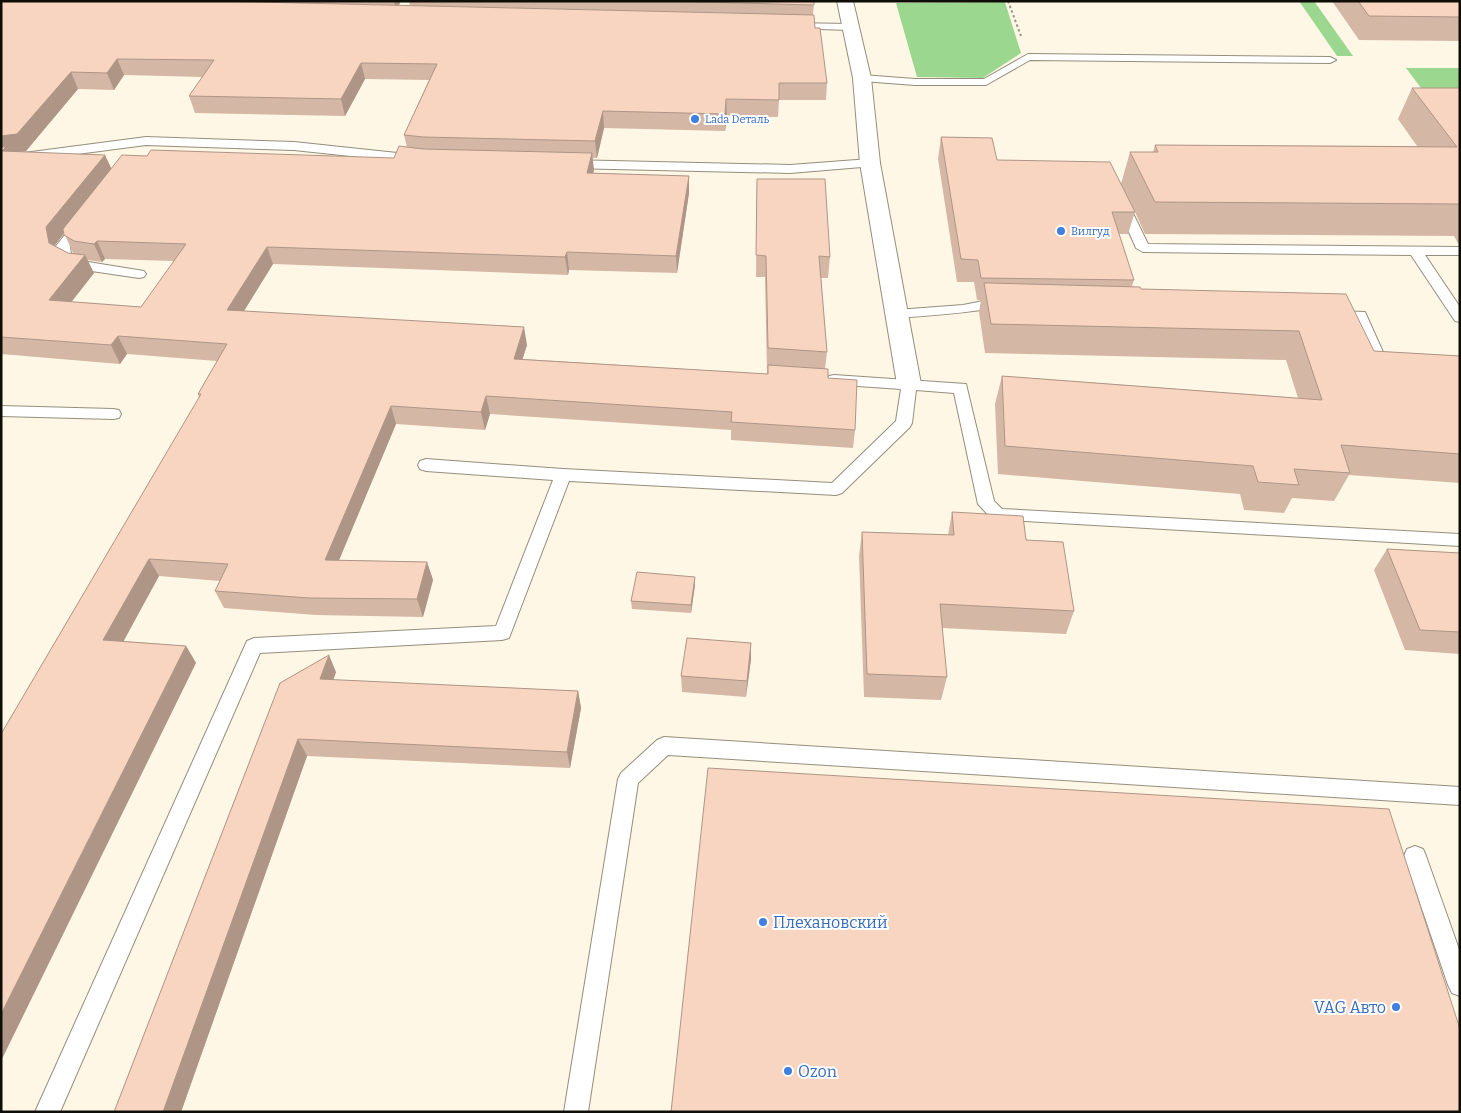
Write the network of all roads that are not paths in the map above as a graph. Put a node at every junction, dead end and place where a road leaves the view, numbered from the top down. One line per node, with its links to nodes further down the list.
1 (845, 1): 3 (street)
2 (780, 25): 3 (lane)
3 (850, 27): 5 (street)
4 (1330, 60): 5 (lane)
5 (862, 78): 11 (street)
6 (146, 141): 7 (lane); 8 (lane); 9 (lane)
7 (134, 156)
8 (427, 160)
9 (3, 162)
10 (555, 163): 11 (lane)
11 (870, 163): 18 (street)
12 (1118, 194): 14 (lane)
13 (87, 216): 16 (lane)
14 (1415, 251): 15 (lane); 20 (lane)
15 (1460, 251)
16 (138, 274)
17 (1012, 306): 18 (lane)
18 (896, 314): 23 (street)
19 (1320, 314): 21 (lane)
20 (1460, 318)
21 (1384, 372)
22 (819, 379): 23 (lane)
23 (908, 384): 27 (lane); 28 (lane)
24 (1, 411): 25 (lane)
25 (113, 414)
26 (426, 465): 27 (lane)
27 (563, 475): 32 (lane)
28 (1460, 540)
29 (1460, 796): 33 (lane)
30 (1416, 856): 31 (lane)
31 (1460, 985)
32 (46, 1112)
33 (576, 1112)

